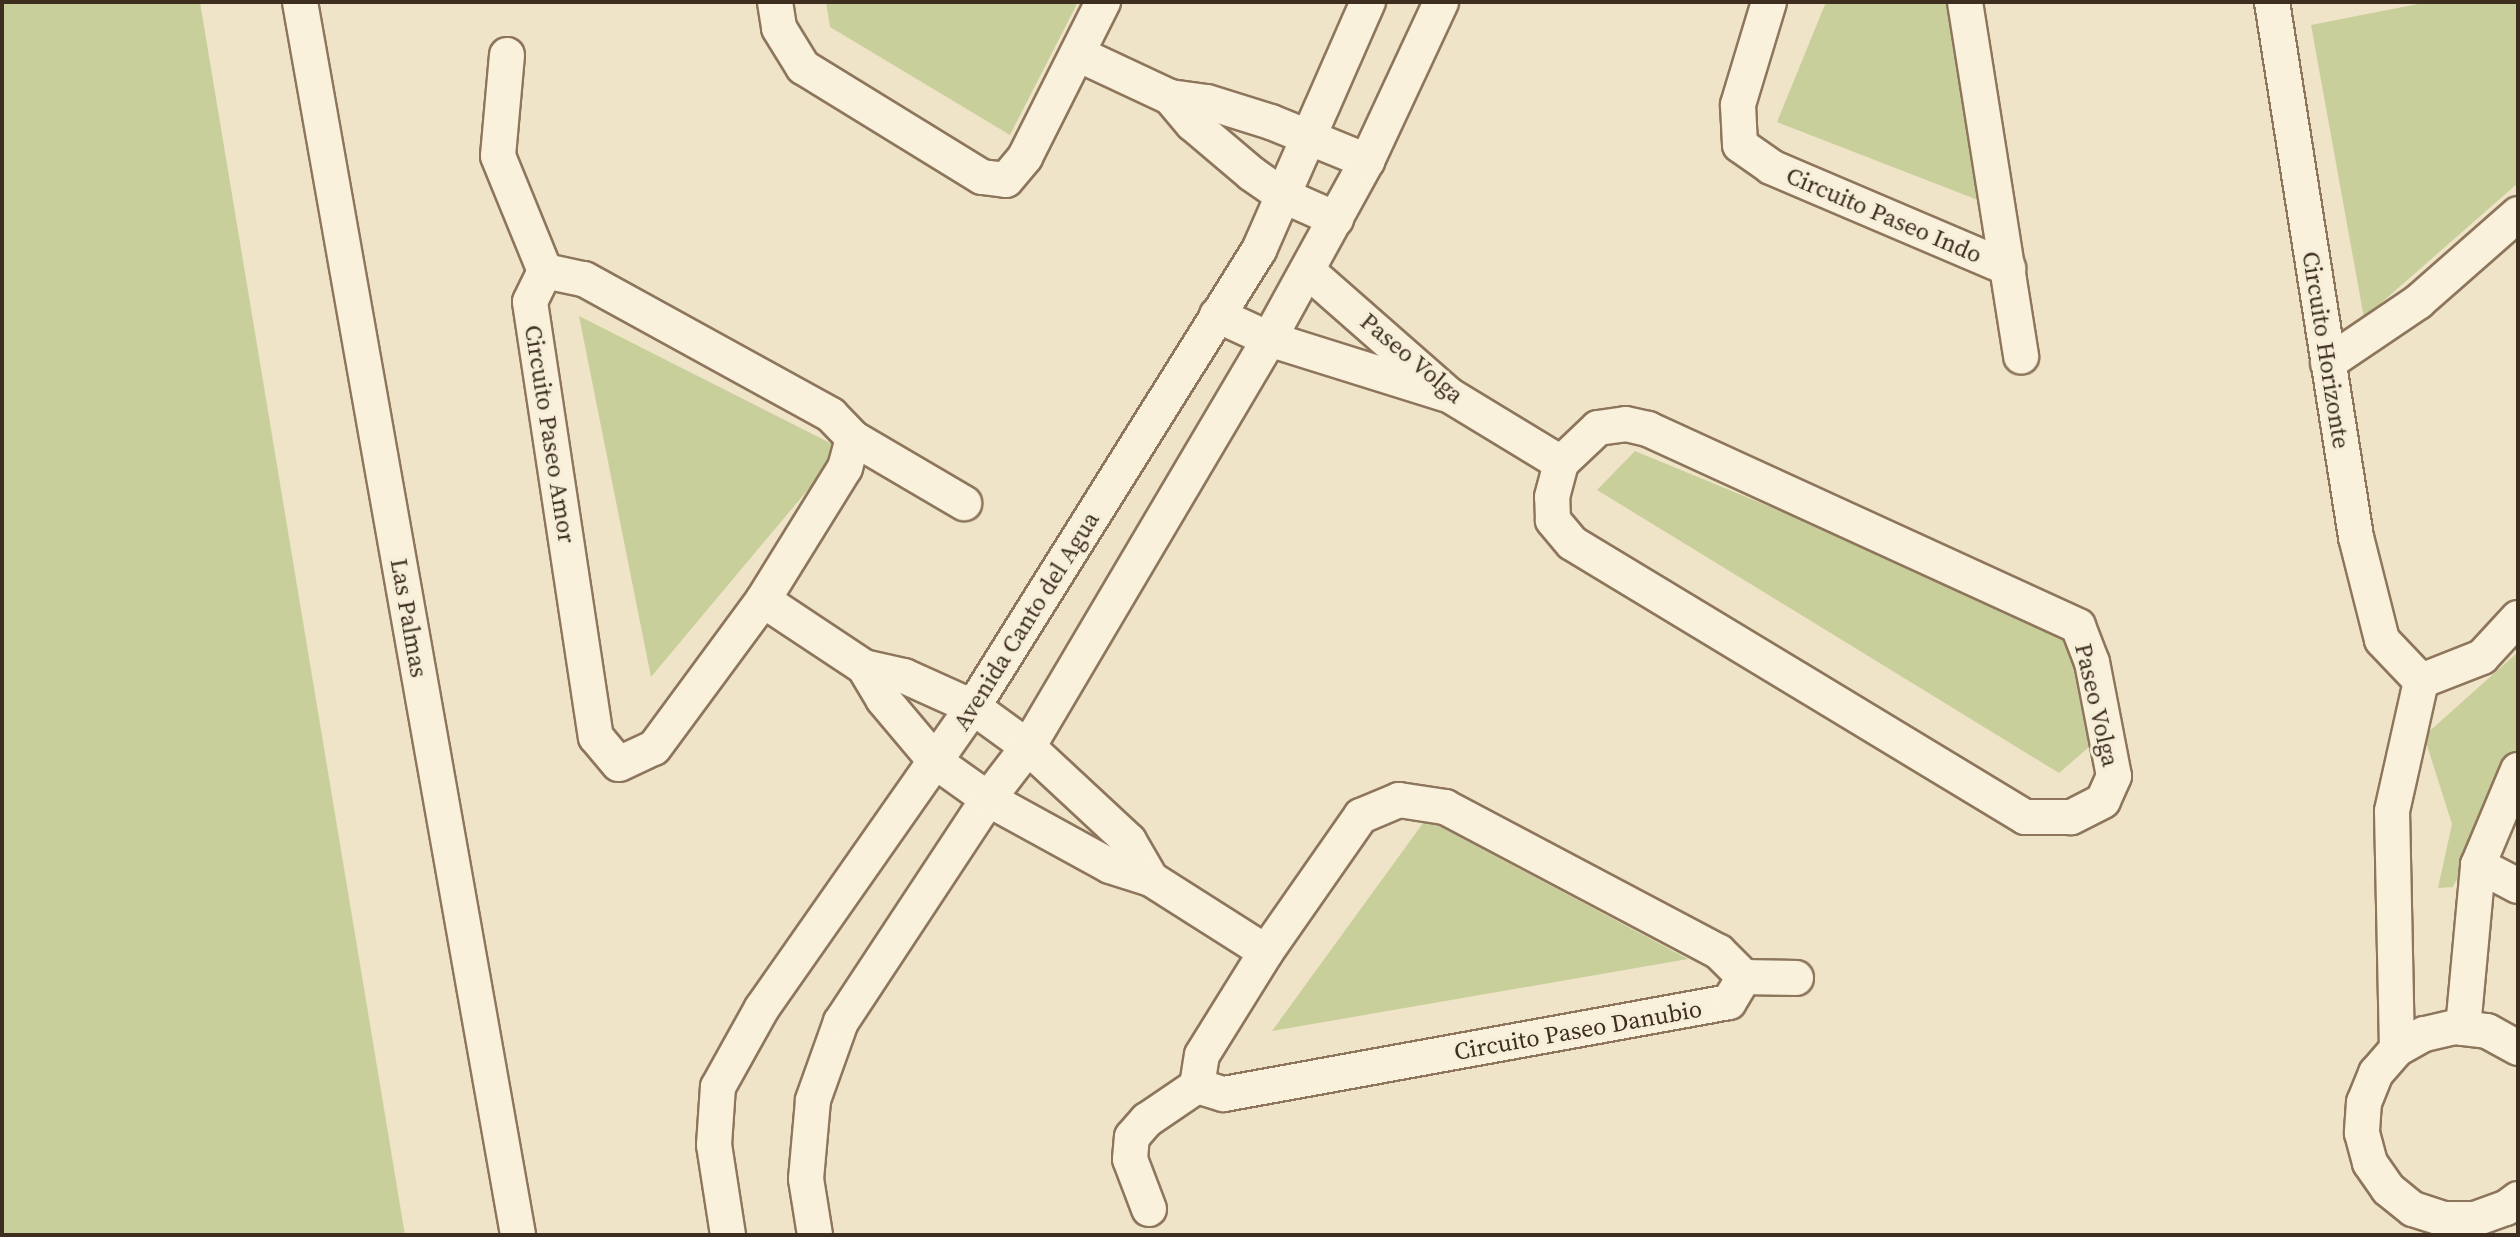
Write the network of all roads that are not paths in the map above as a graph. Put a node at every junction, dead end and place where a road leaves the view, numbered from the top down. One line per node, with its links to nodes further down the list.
1 (300, 2): 50 (street, Las Palmas)
2 (775, 2): 9 (street)
3 (1103, 2): 9 (street)
4 (1368, 2): 12 (street, Avenida Canto del Agua)
5 (1441, 2): 13 (street)
6 (1769, 2): 17 (street, Circuito Paseo Indo)
7 (1965, 2): 17 (street, Circuito Paseo Indo)
8 (2275, 3): 23 (street, Circuito Horizonte)
9 (1078, 54): 11 (street)
10 (507, 55): 18 (street)
11 (1170, 97): 12 (street); 14 (street)
12 (1311, 137): 13 (street); 14 (street, Avenida Canto del Agua)
13 (1367, 161): 16 (street)
14 (1284, 196): 16 (street); 20 (street, Avenida Canto del Agua)
15 (2518, 214): 23 (street)
16 (1336, 219): 19 (street)
17 (2008, 268): 22 (street)
18 (545, 271): 25 (street); 28 (street, Circuito Paseo Amor)
19 (1309, 272): 21 (street); 24 (street, Paseo Volga)
20 (1217, 315): 21 (street); 32 (street, Avenida Canto del Agua)
21 (1269, 339): 24 (street); 33 (street)
22 (2021, 357)
23 (2328, 363): 31 (street, Circuito Horizonte)
24 (1449, 395): 26 (street, Paseo Volga)
25 (853, 438): 27 (street); 28 (street, Circuito Paseo Amor)
26 (1561, 463): 26 (street, Paseo Volga)
27 (964, 503)
28 (763, 600): 30 (street)
29 (2518, 618): 31 (street)
30 (864, 667): 32 (street); 34 (street)
31 (2421, 681): 45 (street)
32 (973, 707): 33 (street); 34 (street, Avenida Canto del Agua)
33 (1028, 747): 36 (street); 38 (street)
34 (936, 762): 36 (street); 51 (street, Avenida Canto del Agua)
35 (2518, 770): 37 (street)
36 (988, 799): 38 (street); 52 (street)
37 (2478, 865): 39 (street); 43 (street)
38 (1151, 879): 40 (street)
39 (2518, 886)
40 (1266, 952): 41 (street); 46 (street)
41 (1744, 977): 42 (street); 46 (street, Circuito Paseo Danubio)
42 (1796, 978)
43 (2463, 1028): 44 (street); 45 (street)
44 (2518, 1048)
45 (2397, 1049): 49 (street)
46 (1197, 1086): 47 (street)
47 (1149, 1209)
48 (2512, 1214): 49 (street)
49 (2444, 1227)
50 (518, 1235)
51 (728, 1235)
52 (815, 1235)

